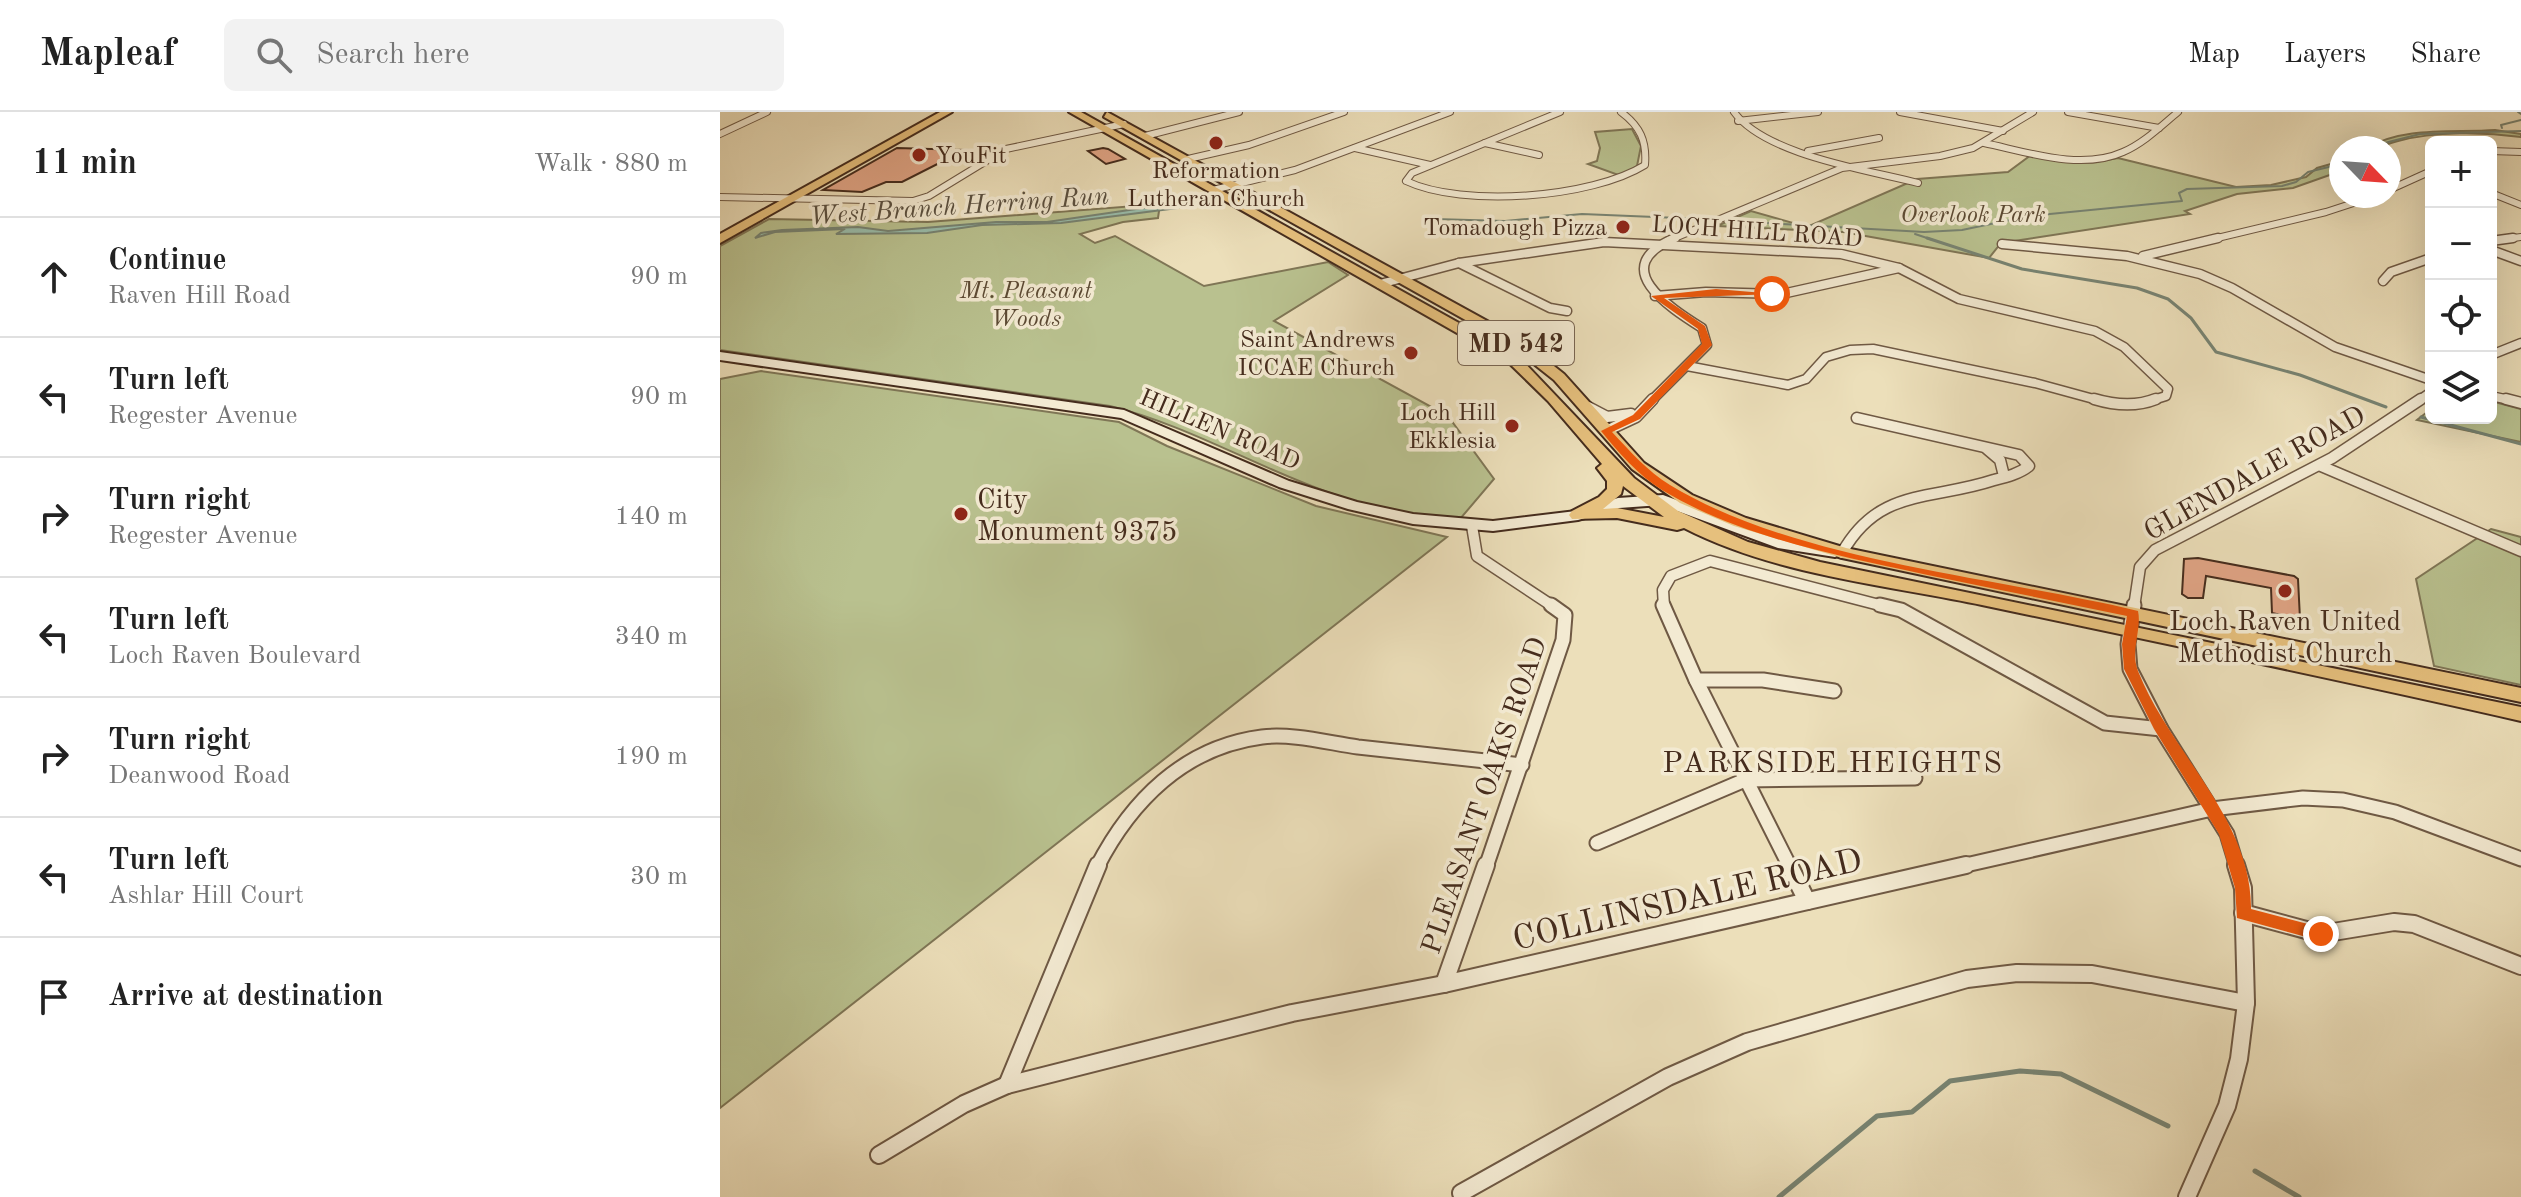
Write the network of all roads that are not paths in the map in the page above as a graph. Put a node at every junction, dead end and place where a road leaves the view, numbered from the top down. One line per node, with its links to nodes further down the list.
1 (767, 112): 22 (street)
2 (931, 112): 42 (main road)
3 (947, 112): 43 (main road)
4 (1074, 112): 19 (main road)
5 (1106, 112): 18 (main road)
6 (1239, 112): 23 (street)
7 (1344, 112): 32 (street)
8 (1450, 112): 27 (street)
9 (1560, 112): 25 (street)
10 (1621, 112): 33 (street)
11 (1734, 112): 17 (street)
12 (1818, 112): 17 (street)
13 (1900, 112): 21 (street)
14 (2033, 112): 21 (street)
15 (2068, 112): 20 (street)
16 (2178, 112): 20 (street)
17 (1738, 121): 28 (street)
18 (1124, 124): 19 (street); 23 (main road)
19 (1103, 128): 39 (main road); 43 (street)
20 (2159, 128): 26 (street)
21 (2003, 131): 26 (street)
22 (720, 134)
23 (1145, 136): 32 (main road)
24 (1879, 138): 28 (street)
25 (1485, 143): 31 (street); 33 (street)
26 (1984, 143): 34 (street)
27 (1355, 148): 33 (street); 37 (street)
28 (1805, 151): 34 (street)
29 (2497, 151): 30 (street)
30 (2521, 152)
31 (1539, 155)
32 (1188, 159): 37 (main road)
33 (1430, 165)
34 (1859, 166): 36 (street); 50 (street)
35 (2425, 175): 38 (street)
36 (1918, 183)
37 (1235, 185): 39 (street); 58 (main road, MD 542)
38 (2401, 185)
39 (1213, 190): 60 (main road)
40 (2497, 195): 44 (street)
41 (720, 197): 42 (street)
42 (773, 199): 43 (street); 46 (main road)
43 (790, 200): 48 (main road)
44 (2521, 205)
45 (2338, 208): 53 (street)
46 (720, 229)
47 (2521, 237): 49 (street)
48 (720, 239)
49 (2497, 240)
50 (1664, 243): 56 (street, LOCH HILL ROAD); 57 (street, LOCH HILL ROAD); 61 (street)
51 (2002, 244): 53 (street)
52 (2497, 252): 55 (street)
53 (2140, 256): 69 (street)
54 (2425, 260): 59 (street)
55 (2521, 261)
56 (1459, 263): 58 (street, LOCH HILL ROAD); 64 (street)
57 (1899, 268): 61 (street); 68 (street, LOCH HILL ROAD)
58 (1402, 277): 60 (street, LOCH HILL ROAD); 62 (main road, MD 542)
59 (2383, 281)
60 (1380, 284): 63 (main road, MD 542)
61 (1655, 296): 68 (street)
62 (1436, 297): 63 (main road); 73 (main road, MD 542)
63 (1417, 305): 76 (main road, MD 542)
64 (1567, 311)
65 (2521, 343): 66 (street)
66 (2497, 353)
67 (720, 356): 82 (street, HILLEN ROAD)
68 (1687, 366): 74 (street)
69 (2425, 378)
70 (2425, 397): 78 (street, GLENDALE ROAD)
71 (2497, 397): 72 (street)
72 (2521, 403)
73 (1585, 405): 74 (street); 76 (main road, MD 542)
74 (1644, 407): 76 (street)
75 (1857, 418): 77 (street)
76 (1598, 434): 80 (main road, MD 542); 81 (main road); 85 (main road, MD 542)
77 (1985, 447): 79 (street); 79 (street)
78 (2321, 466): 84 (street); 86 (street, GLENDALE ROAD)
79 (2004, 476): 85 (street)
80 (1650, 500): 81 (street, HILLEN ROAD); 83 (main road, MD 542); 85 (street, HILLEN ROAD)
81 (1578, 515): 82 (street, HILLEN ROAD); 83 (main road)
82 (1472, 526): 94 (street, PLEASANT OAKS ROAD)
83 (1737, 543): 86 (main road, MD 542)
84 (2521, 551)
85 (1842, 553): 86 (main road, MD 542)
86 (2131, 622): 88 (main road, MD 542); 91 (main road, MD 542); 93 (street, GLENDALE ROAD)
87 (1696, 680): 89 (street); 93 (street); 96 (street)
88 (2499, 690): 90 (main road, MD 542); 91 (main road)
89 (1834, 691)
90 (2521, 695)
91 (2481, 704): 92 (main road, MD 542)
92 (2521, 714)
93 (2161, 729): 97 (street, GLENDALE ROAD)
94 (1522, 765): 103 (street, PLEASANT OAKS ROAD); 105 (street)
95 (1915, 778): 96 (street)
96 (1745, 780): 98 (street); 100 (street)
97 (2212, 809): 99 (street, COLLINSDALE ROAD); 100 (street, COLLINSDALE ROAD); 101 (street, GLENDALE ROAD)
98 (1597, 843)
99 (2521, 859)
100 (1807, 901): 103 (street, COLLINSDALE ROAD)
101 (2243, 913): 102 (street); 104 (street, GLENDALE ROAD)
102 (2521, 966)
103 (1444, 984): 105 (street, COLLINSDALE ROAD)
104 (2246, 1003): 107 (street); 108 (street, GLENDALE ROAD)
105 (1007, 1085): 106 (street, COLLINSDALE ROAD)
106 (879, 1155)
107 (1461, 1193)
108 (2187, 1197)

